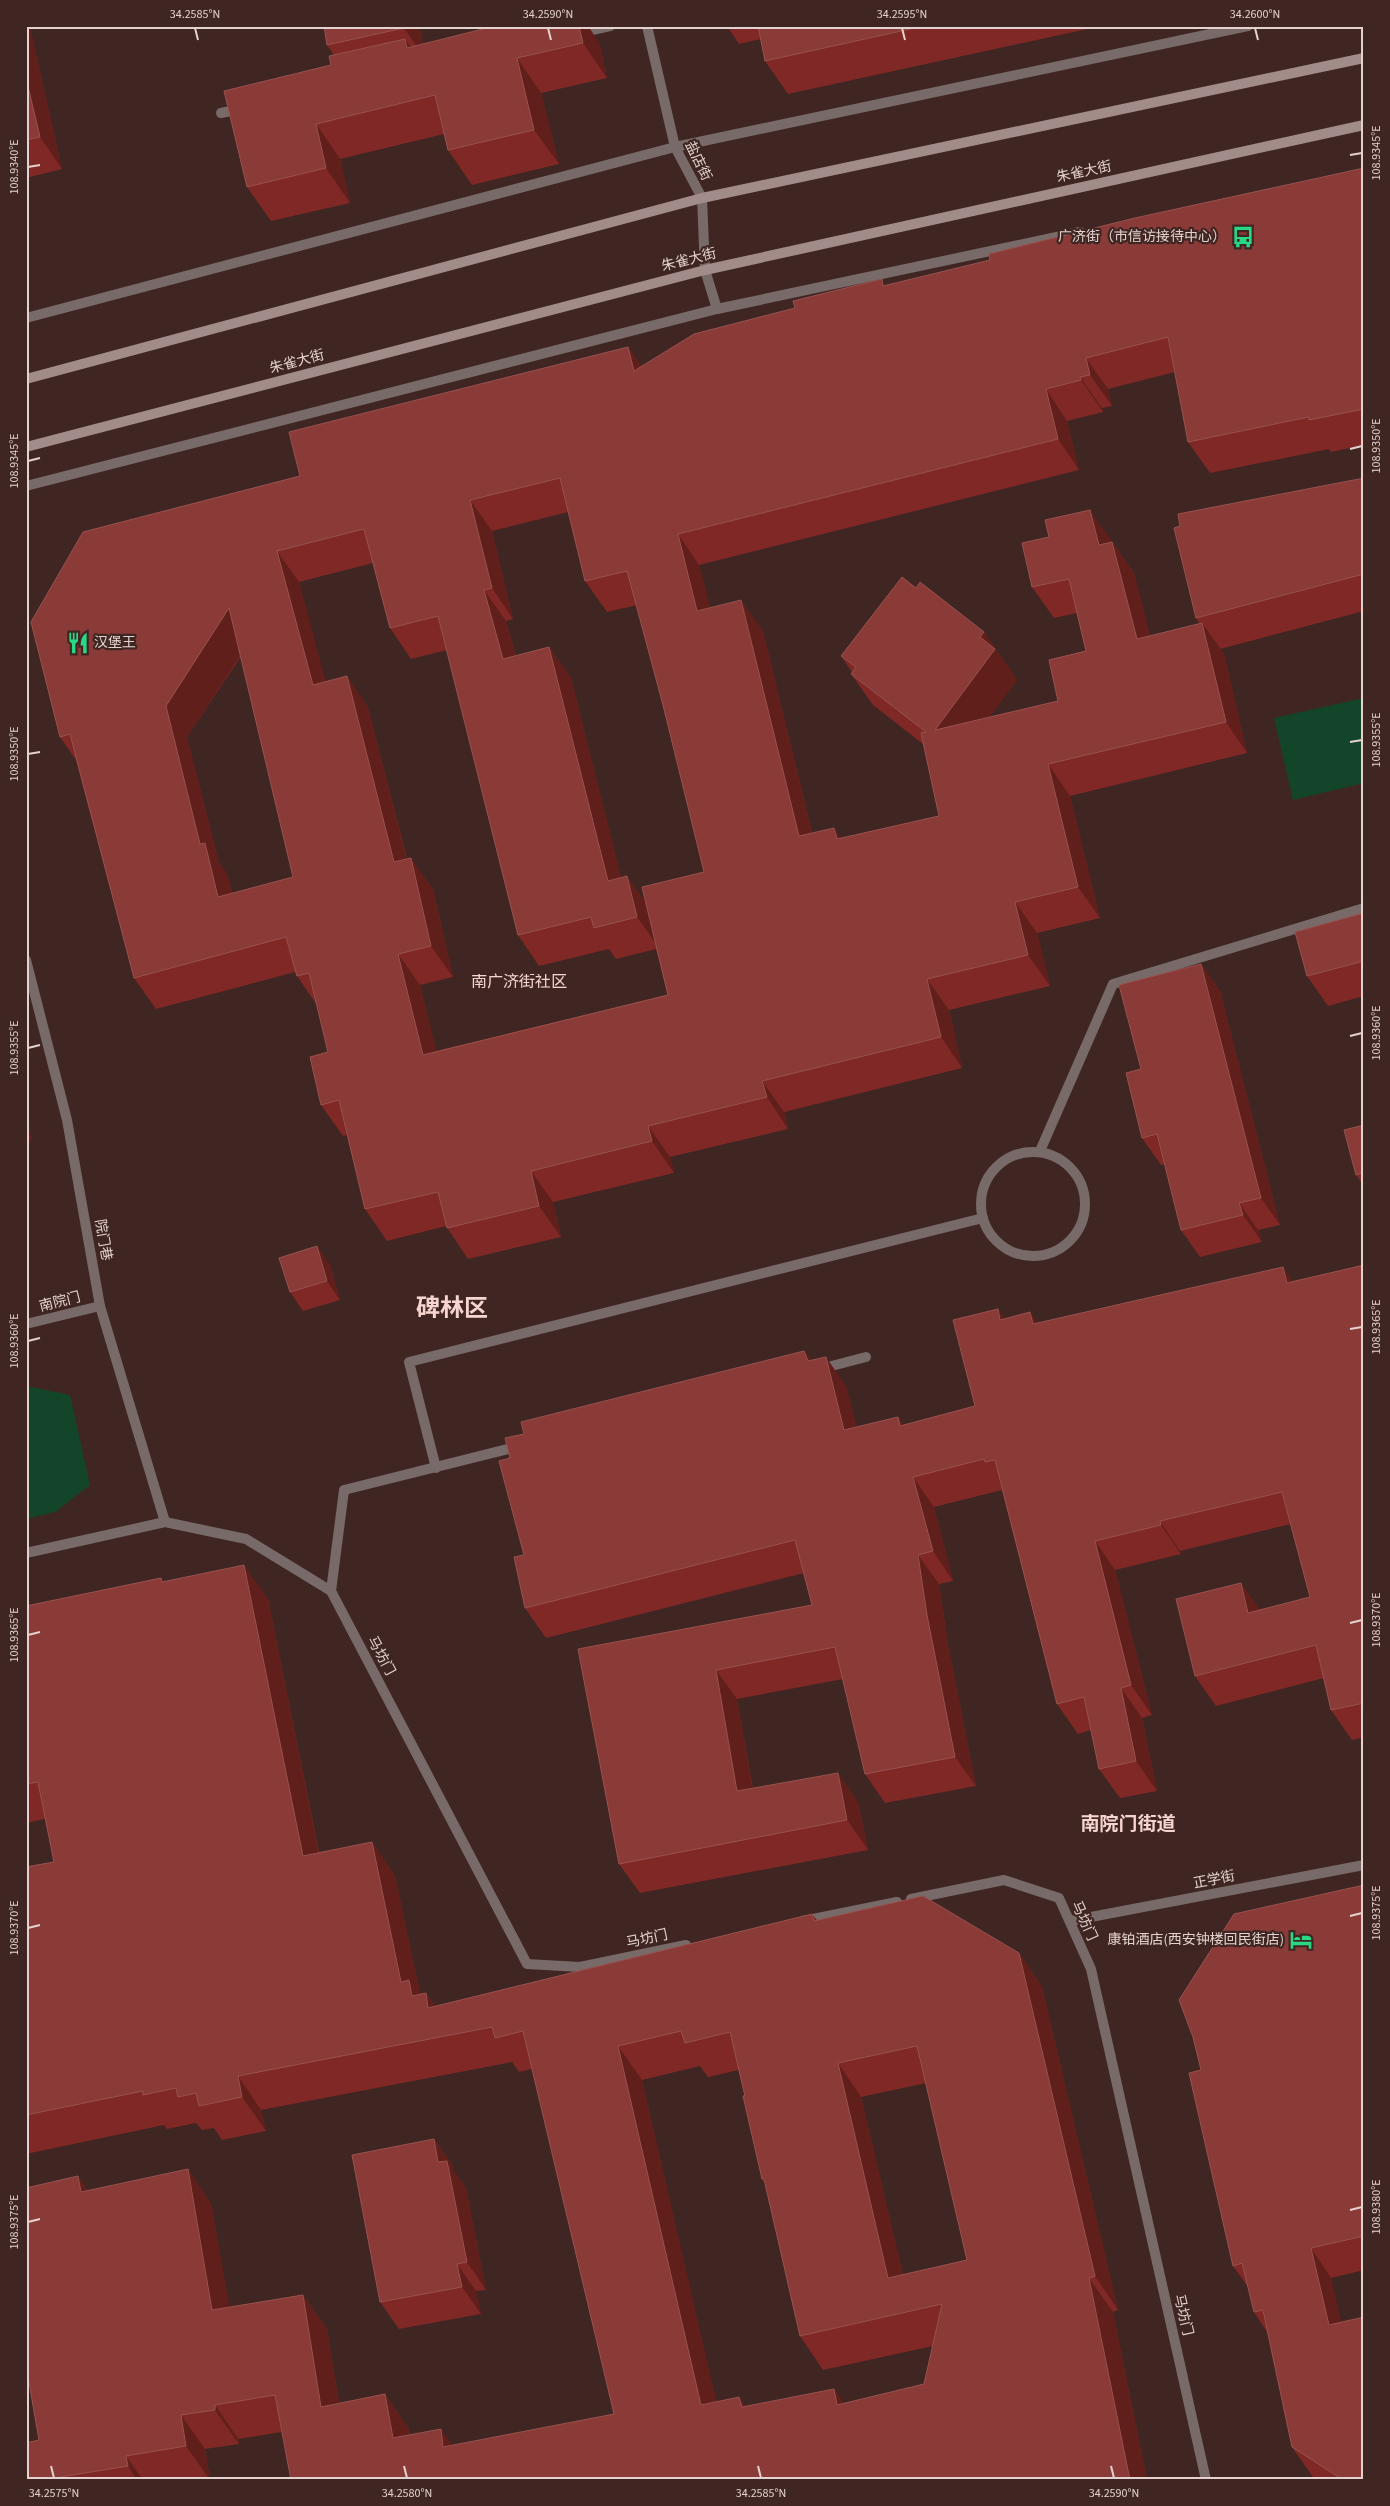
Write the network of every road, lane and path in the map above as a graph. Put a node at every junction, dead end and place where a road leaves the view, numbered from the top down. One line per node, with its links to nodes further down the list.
1 (610, 26): 4 (street)
2 (647, 26): 9 (street, 盐店街)
3 (1248, 26): 9 (street)
4 (571, 35)
5 (1364, 58): 10 (main road)
6 (250, 107): 7 (street)
7 (221, 113)
8 (1364, 125): 12 (main road, 朱雀大街)
9 (675, 147): 10 (street, 盐店街); 14 (street)
10 (702, 198): 12 (street, 盐店街); 15 (main road)
11 (1093, 230): 13 (street)
12 (705, 270): 13 (street, 盐店街); 16 (main road, 朱雀大街)
13 (717, 309): 17 (street)
14 (26, 318)
15 (26, 379)
16 (26, 447)
17 (26, 486)
18 (1364, 908): 20 (street)
19 (26, 960): 22 (street, 院门巷)
20 (1040, 1152): 21 (street); 21 (street)
21 (983, 1218): 27 (street)
22 (100, 1306): 23 (street, 南院门); 28 (street, 院门巷)
23 (26, 1324)
24 (866, 1356): 25 (street)
25 (809, 1372)
26 (531, 1444): 27 (street)
27 (436, 1468): 30 (street)
28 (165, 1522): 29 (street); 30 (street)
29 (26, 1553)
30 (331, 1591): 34 (street, 马坊门)
31 (1364, 1865): 32 (street, 正学街)
32 (1070, 1921): 33 (street, 马坊门); 35 (street, 马坊门)
33 (792, 1924)
34 (695, 1944)
35 (1206, 2480)

